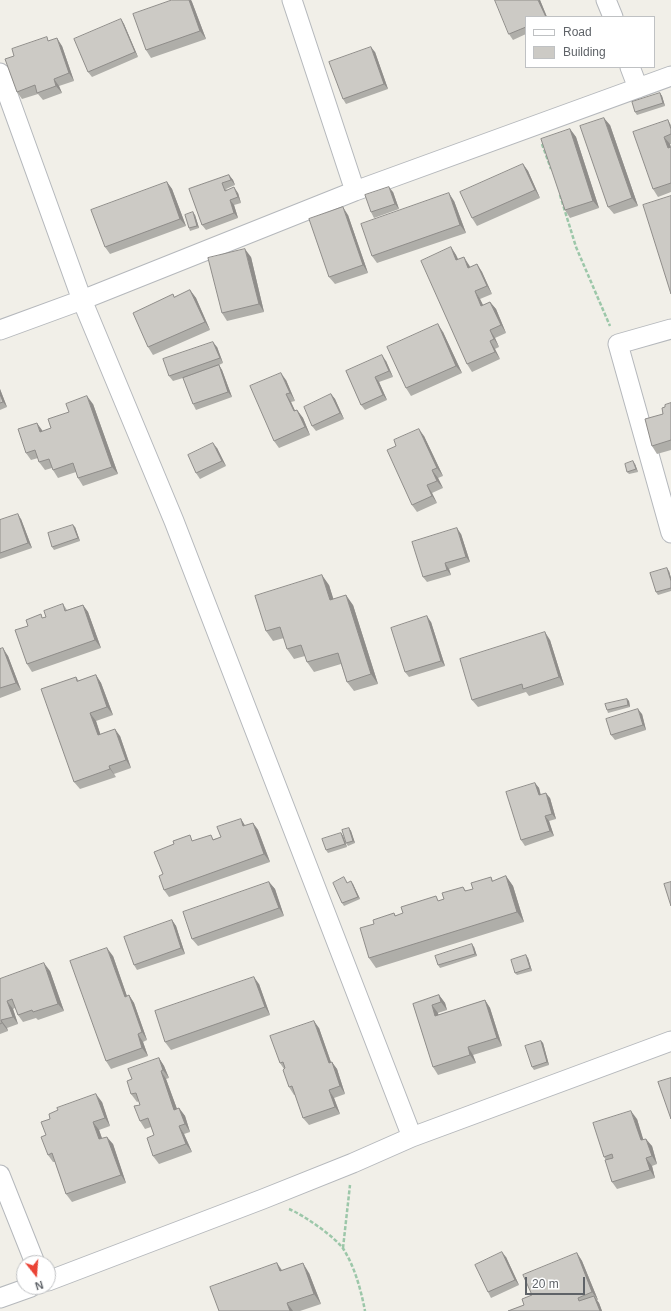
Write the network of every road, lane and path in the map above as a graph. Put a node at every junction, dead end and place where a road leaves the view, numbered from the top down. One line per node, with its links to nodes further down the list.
1 (292, 0): 10 (street)
2 (606, 0): 3 (street)
3 (612, 16)
4 (630, 68): 7 (street)
5 (0, 73): 12 (street)
6 (671, 76): 7 (street)
7 (638, 88): 8 (street)
8 (535, 124): 9 (path); 10 (street)
9 (551, 169)
10 (355, 190): 12 (street)
11 (558, 191): 15 (path)
12 (82, 300): 14 (street); 18 (street)
13 (671, 329): 15 (street)
14 (0, 330)
15 (618, 344): 16 (street)
16 (671, 533)
17 (671, 1041): 18 (street)
18 (412, 1137): 19 (street)
19 (353, 1163): 21 (street); 22 (path)
20 (0, 1175): 23 (street)
21 (263, 1199): 22 (path); 24 (street)
22 (343, 1248): 27 (path)
23 (31, 1255)
24 (56, 1278)
25 (16, 1292): 26 (street)
26 (0, 1298)
27 (365, 1311)

